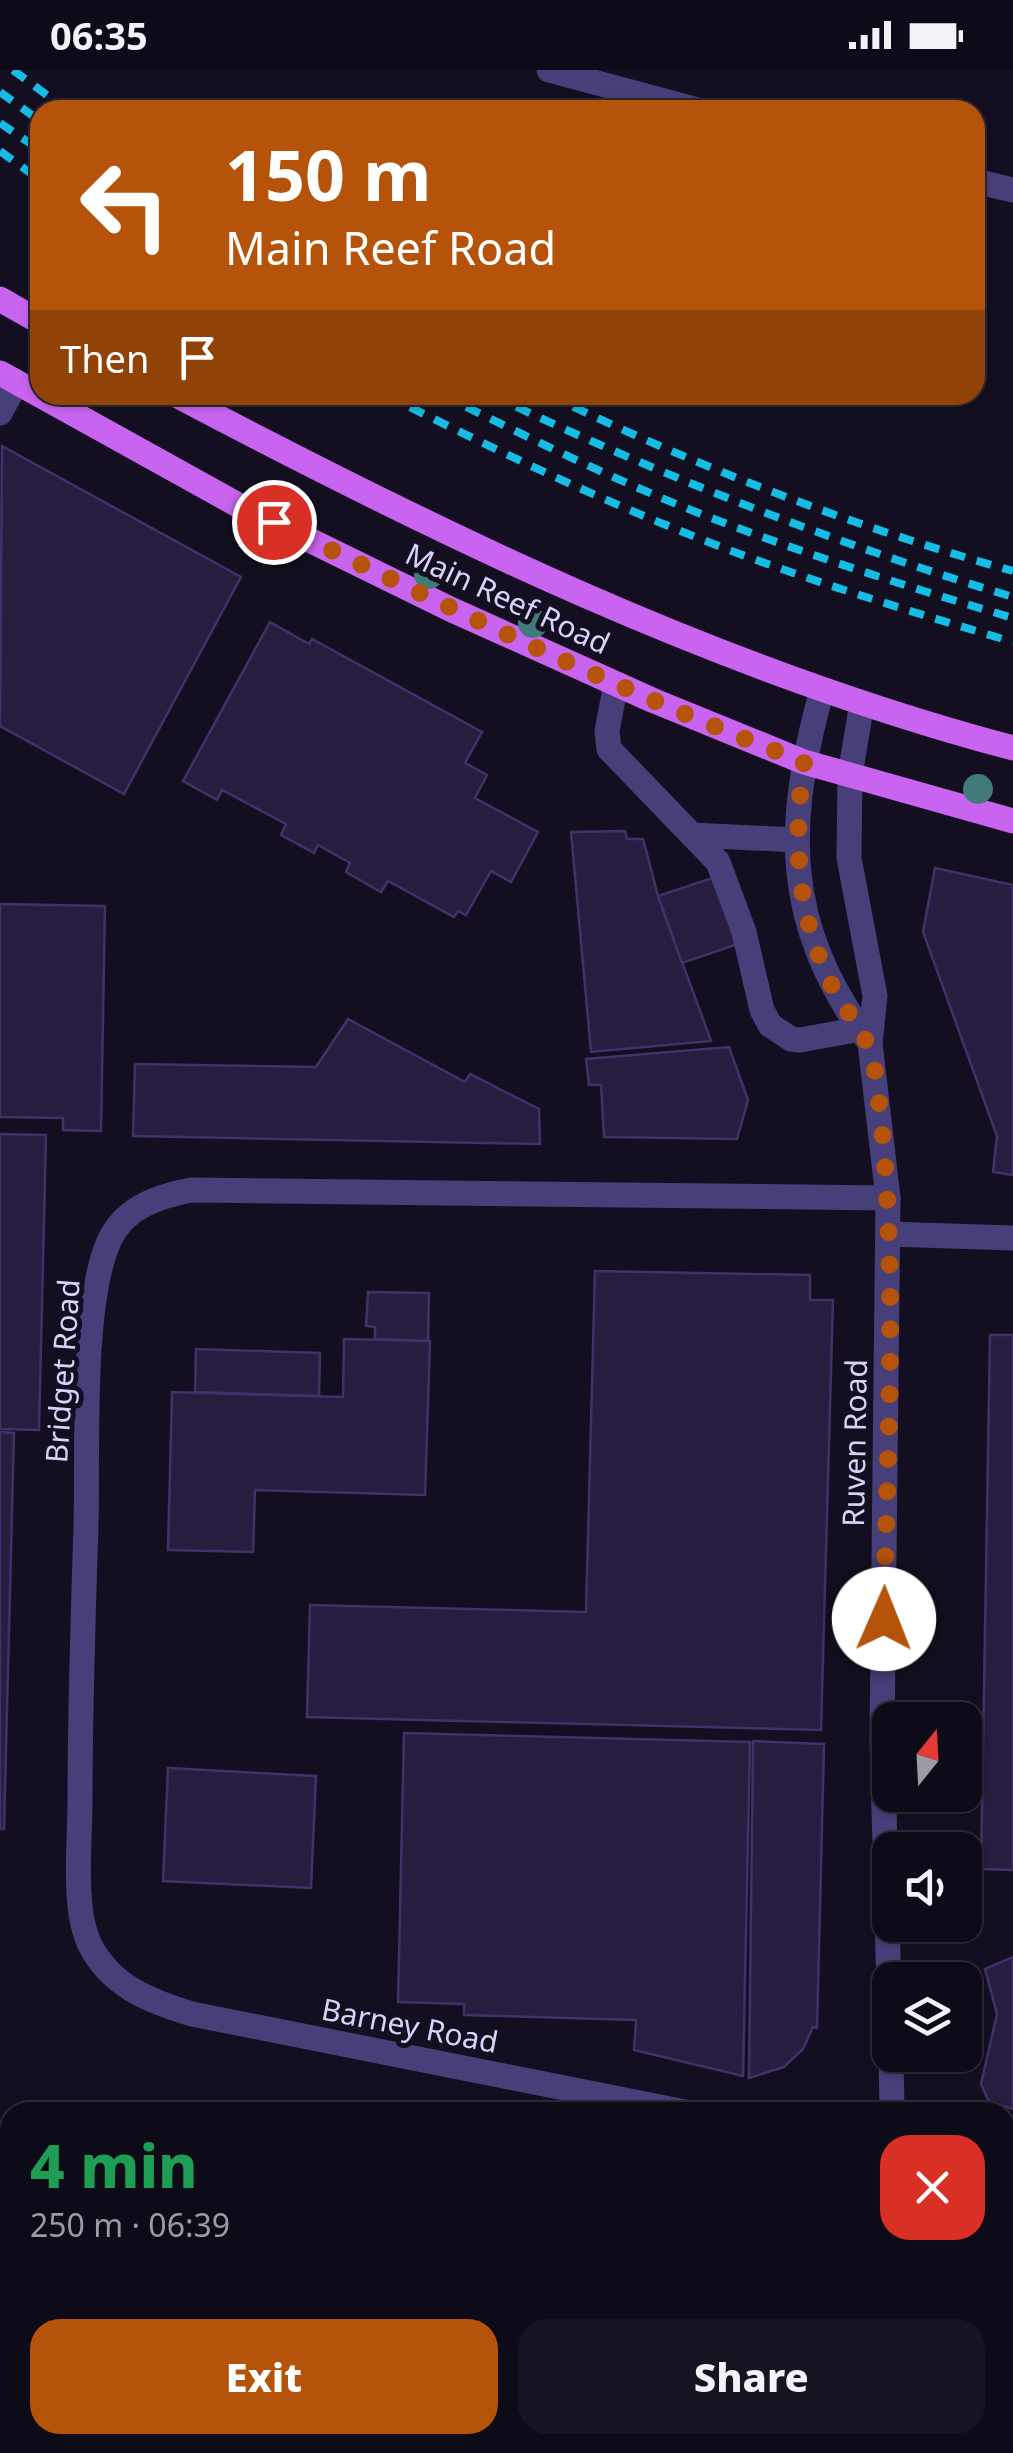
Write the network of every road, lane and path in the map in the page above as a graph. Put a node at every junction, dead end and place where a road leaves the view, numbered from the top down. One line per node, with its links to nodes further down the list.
1 (550, 70): 2 (street)
2 (617, 80): 3 (street)
3 (671, 100)
4 (985, 183): 5 (street)
5 (1013, 190)
6 (0, 299): 7 (main road)
7 (30, 316)
8 (8, 378): 9 (main road, Main Reef Road); 12 (street)
9 (30, 390)
10 (57, 405): 13 (main road, Main Reef Road)
11 (195, 405): 14 (main road, Main Reef Road)
12 (0, 413)
13 (616, 684): 17 (main road, Main Reef Road); 20 (street)
14 (822, 690): 15 (main road, Main Reef Road); 17 (street, Ruven Road)
15 (862, 703): 16 (main road, Main Reef Road); 18 (street, Ruven Road)
16 (1013, 748)
17 (804, 762): 18 (main road, Main Reef Road); 21 (street, Ruven Road)
18 (850, 774): 19 (main road, Main Reef Road); 22 (street, Ruven Road)
19 (1013, 821)
20 (692, 834): 21 (street); 22 (street)
21 (797, 840): 22 (street, Ruven Road)
22 (868, 1033): 23 (street, Ruven Road)
23 (888, 1198): 24 (street, Ruven Road); 27 (street, Bridget Road)
24 (888, 1234): 25 (street); 26 (street, Ruven Road)
25 (1013, 1238)
26 (888, 1962)
27 (127, 1988): 29 (street, Barney Road)
28 (891, 2072): 30 (street)
29 (634, 2102)
30 (892, 2102)

